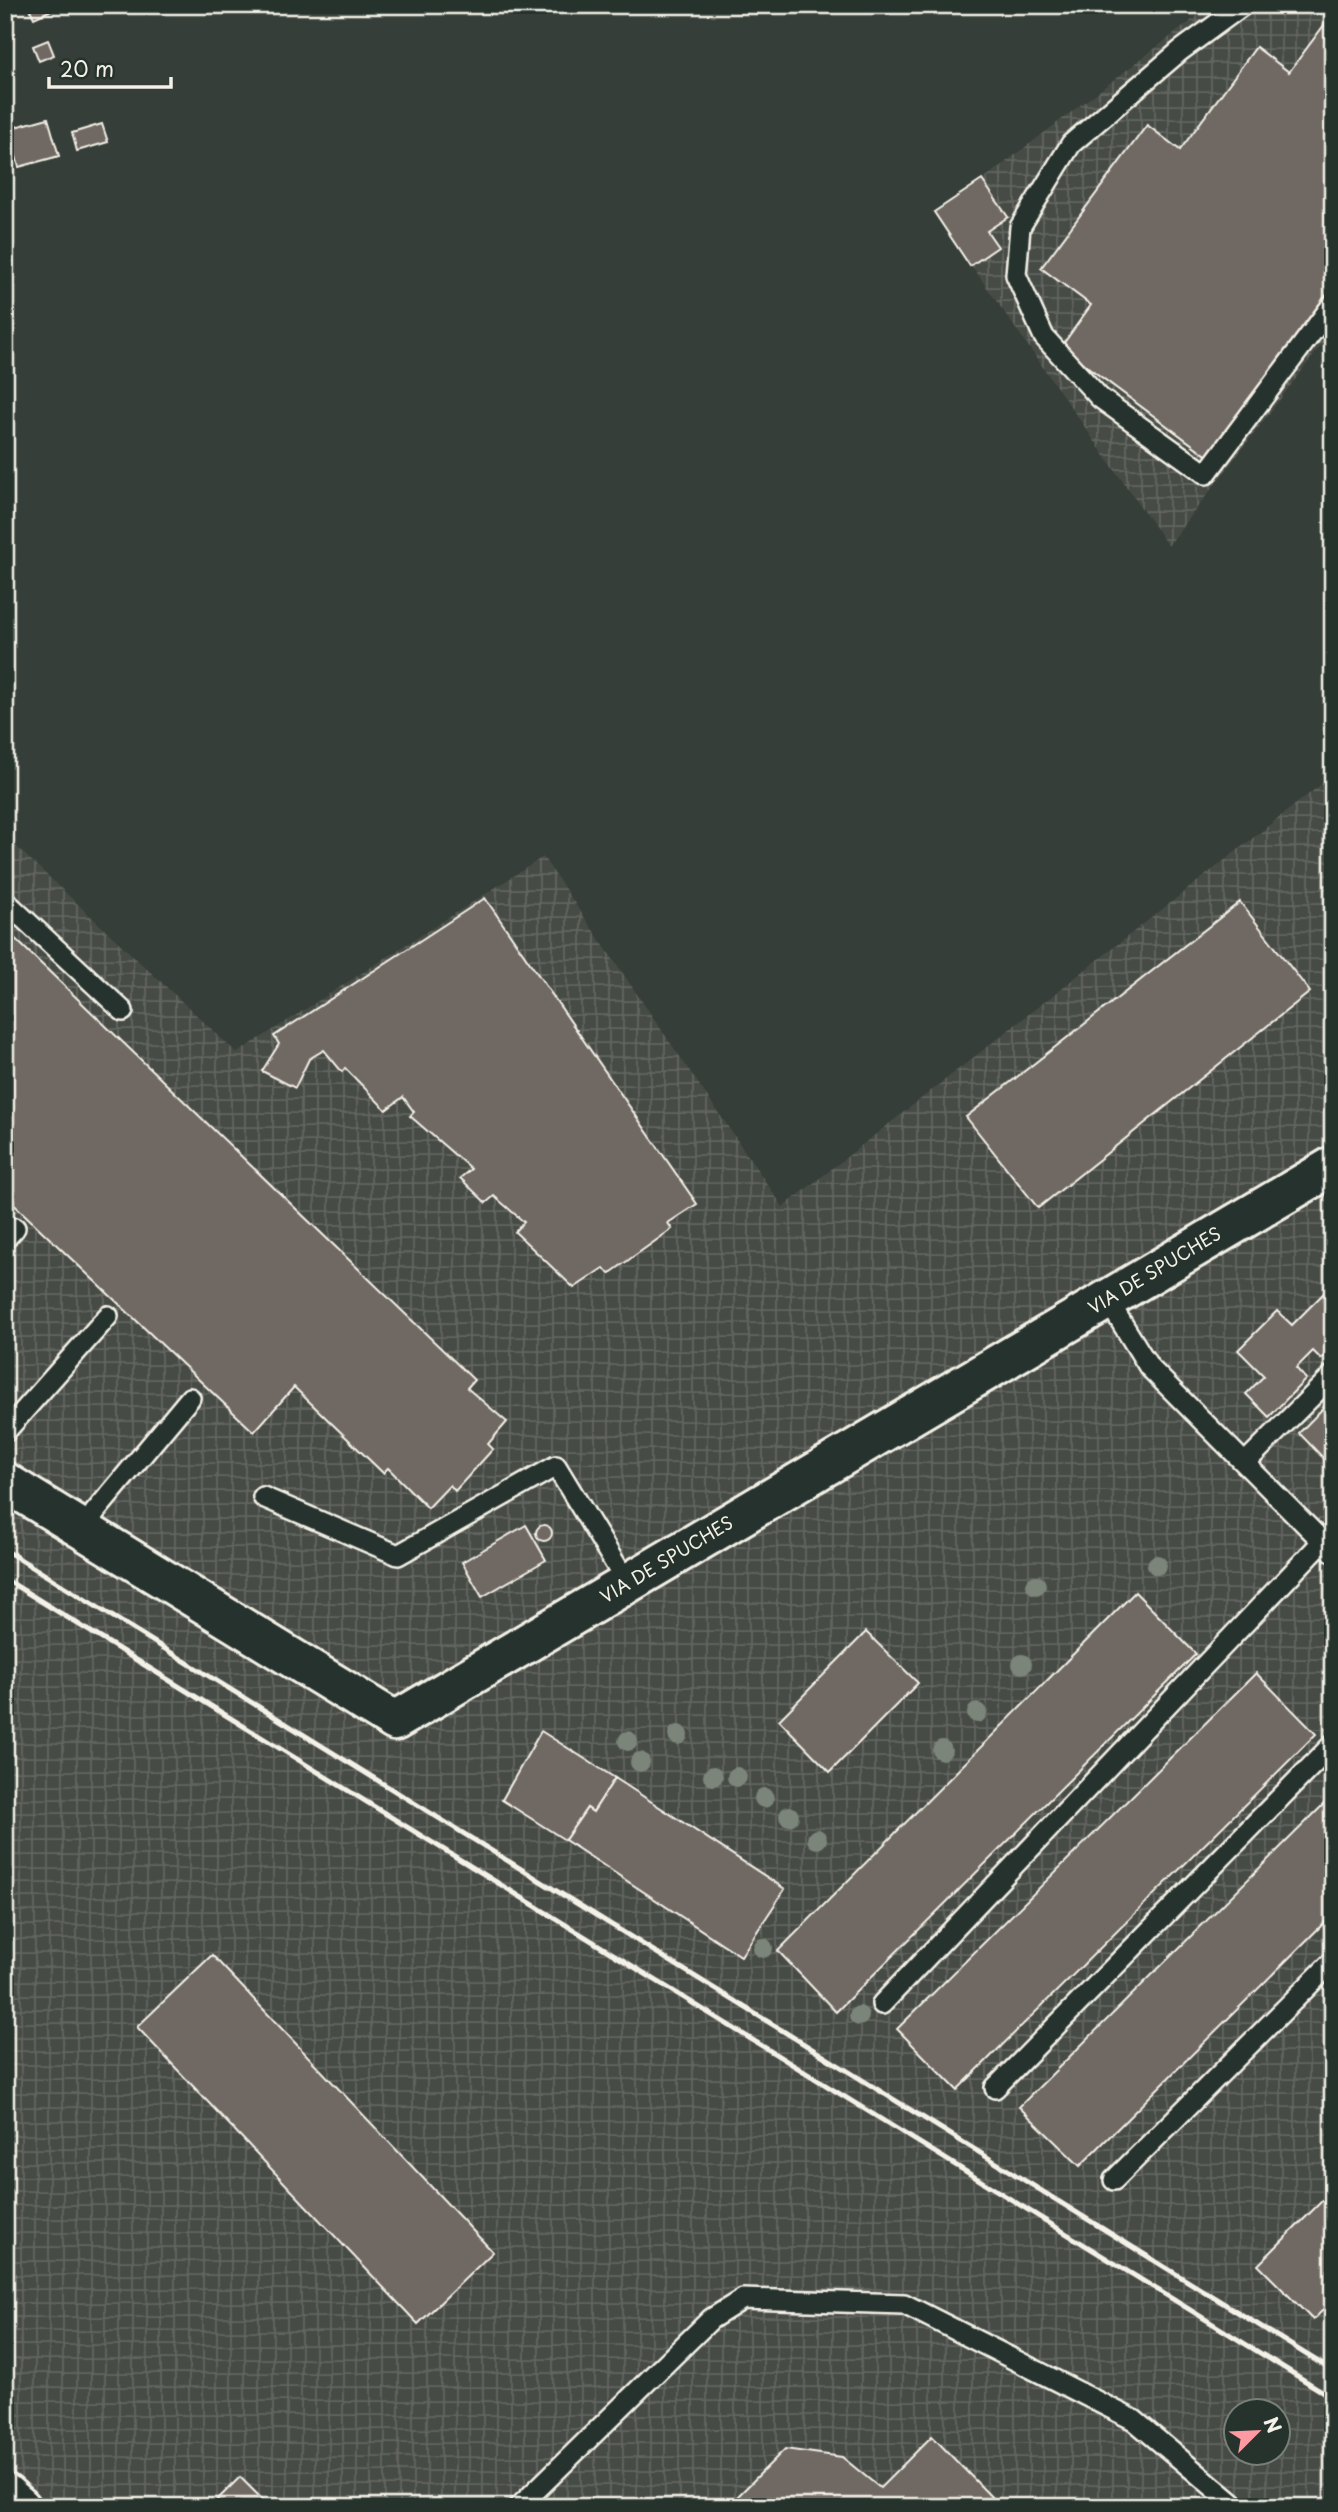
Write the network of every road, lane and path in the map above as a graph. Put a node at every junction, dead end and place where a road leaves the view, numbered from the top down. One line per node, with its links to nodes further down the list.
1 (1243, 5): 2 (lane)
2 (1333, 304)
3 (5, 901): 4 (lane)
4 (123, 1011)
5 (1333, 1166): 6 (street, VIA DE SPUCHES)
6 (1107, 1299): 11 (lane); 16 (street, VIA DE SPUCHES)
7 (108, 1316): 10 (lane)
8 (1333, 1375): 11 (lane)
9 (190, 1398): 14 (lane)
10 (5, 1432)
11 (1245, 1463): 15 (lane)
12 (5, 1482): 14 (street, VIA DE SPUCHES)
13 (263, 1497): 16 (lane)
14 (84, 1530): 16 (street, VIA DE SPUCHES)
15 (1327, 1547): 19 (lane)
16 (627, 1583)
17 (1333, 1744): 20 (lane)
18 (1333, 1961): 21 (lane)
19 (882, 2004)
20 (995, 2088)
21 (1114, 2180)
22 (5, 2493): 23 (street)
23 (21, 2507)
24 (519, 2507): 25 (lane)
25 (1237, 2507)

